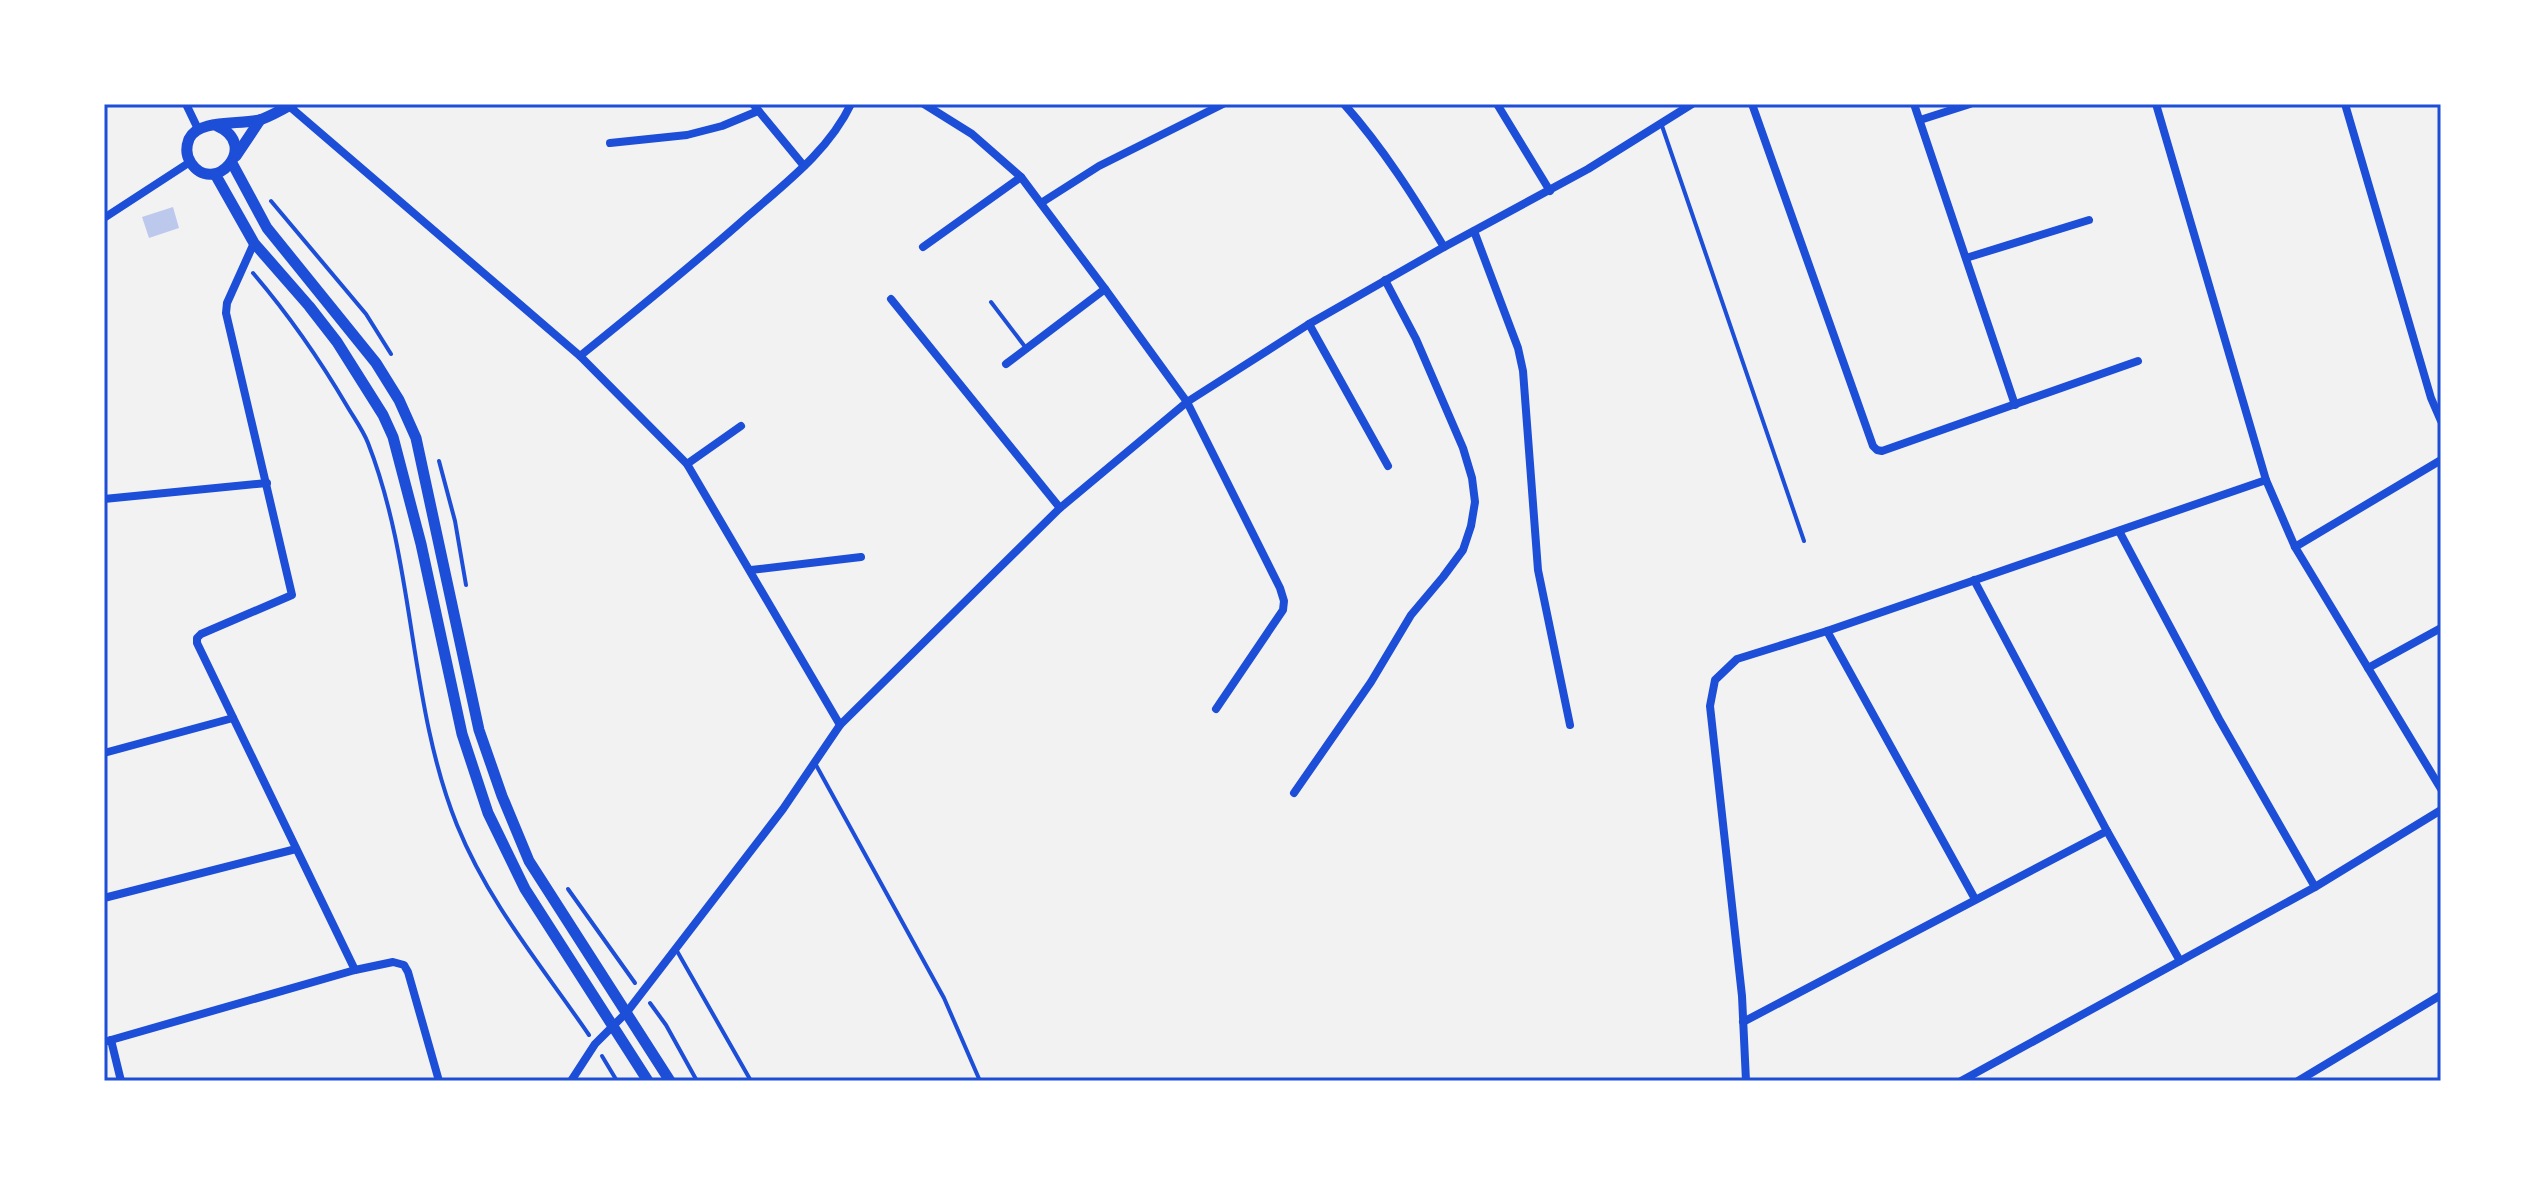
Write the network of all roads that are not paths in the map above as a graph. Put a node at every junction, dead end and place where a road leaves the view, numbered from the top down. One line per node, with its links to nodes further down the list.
1 (186, 104): 19 (street)
2 (851, 104): 23 (street)
3 (924, 104): 25 (street)
4 (1223, 104): 27 (street)
5 (1344, 104): 33 (street)
6 (1497, 104): 26 (street)
7 (1692, 104): 17 (street)
8 (1752, 104): 45 (street)
9 (1914, 104): 16 (street)
10 (1970, 104): 16 (street)
11 (2156, 104): 51 (street)
12 (2345, 104): 46 (street)
13 (291, 105): 15 (street); 41 (street)
14 (755, 108): 20 (street); 23 (street)
15 (260, 120): 18 (street); 21 (street)
16 (1920, 120): 34 (street)
17 (1661, 123): 26 (street); 56 (lane)
18 (217, 126): 19 (street); 21 (street)
19 (198, 129): 22 (street)
20 (610, 143)
21 (233, 161): 24 (street); 82 (street)
22 (190, 162): 24 (street); 28 (street)
23 (804, 166): 41 (street)
24 (215, 174): 31 (street)
25 (1021, 177): 27 (street); 32 (street)
26 (1550, 191): 30 (street)
27 (1041, 203): 36 (street)
28 (104, 218)
29 (2089, 220): 34 (street)
30 (1474, 231): 33 (street); 67 (street)
31 (254, 243): 52 (street); 84 (street)
32 (923, 247)
33 (1444, 247): 35 (street)
34 (1966, 258): 45 (street)
35 (1385, 280): 39 (street); 71 (street)
36 (1105, 289): 40 (street); 44 (street)
37 (891, 299): 54 (street)
38 (991, 302): 40 (lane)
39 (1309, 324): 44 (street); 50 (street)
40 (1027, 348): 43 (street)
41 (580, 356): 49 (street)
42 (2138, 361): 45 (street)
43 (1006, 364)
44 (1187, 402): 54 (street); 64 (street)
45 (2015, 405)
46 (2441, 421)
47 (741, 426): 49 (street)
48 (2441, 460): 57 (street)
49 (687, 464): 59 (street)
50 (1388, 466)
51 (2266, 480): 55 (street); 57 (street)
52 (267, 483): 53 (street); 65 (street)
53 (104, 499)
54 (1060, 508): 66 (street)
55 (2119, 531): 60 (street); 75 (street)
56 (1804, 541)
57 (2295, 547): 63 (street)
58 (861, 557): 59 (street)
59 (751, 570): 66 (street)
60 (1974, 580): 62 (street); 73 (street)
61 (2441, 628): 63 (street)
62 (1827, 631): 77 (street); 83 (street)
63 (2368, 668): 70 (street)
64 (1216, 709)
65 (233, 718): 68 (street); 74 (street)
66 (840, 725): 69 (street)
67 (1570, 725)
68 (104, 753)
69 (815, 762): 78 (street); 92 (lane)
70 (2441, 789)
71 (1294, 793)
72 (2441, 810): 75 (street)
73 (2107, 831): 77 (street); 79 (street)
74 (296, 849): 76 (street); 80 (street)
75 (2315, 887): 79 (street)
76 (104, 898)
77 (1975, 899): 83 (street)
78 (675, 949): 82 (street); 91 (lane)
79 (2180, 961): 94 (street)
80 (355, 970): 85 (street); 87 (street)
81 (2441, 995): 95 (street)
82 (627, 1012): 84 (street); 90 (street)
83 (1743, 1022): 93 (street)
84 (614, 1027): 88 (street); 89 (street)
85 (107, 1041): 86 (street)
86 (121, 1081)
87 (439, 1081)
88 (571, 1081)
89 (648, 1081)
90 (670, 1081)
91 (751, 1081)
92 (980, 1081)
93 (1746, 1081)
94 (1961, 1081)
95 (2298, 1081)

